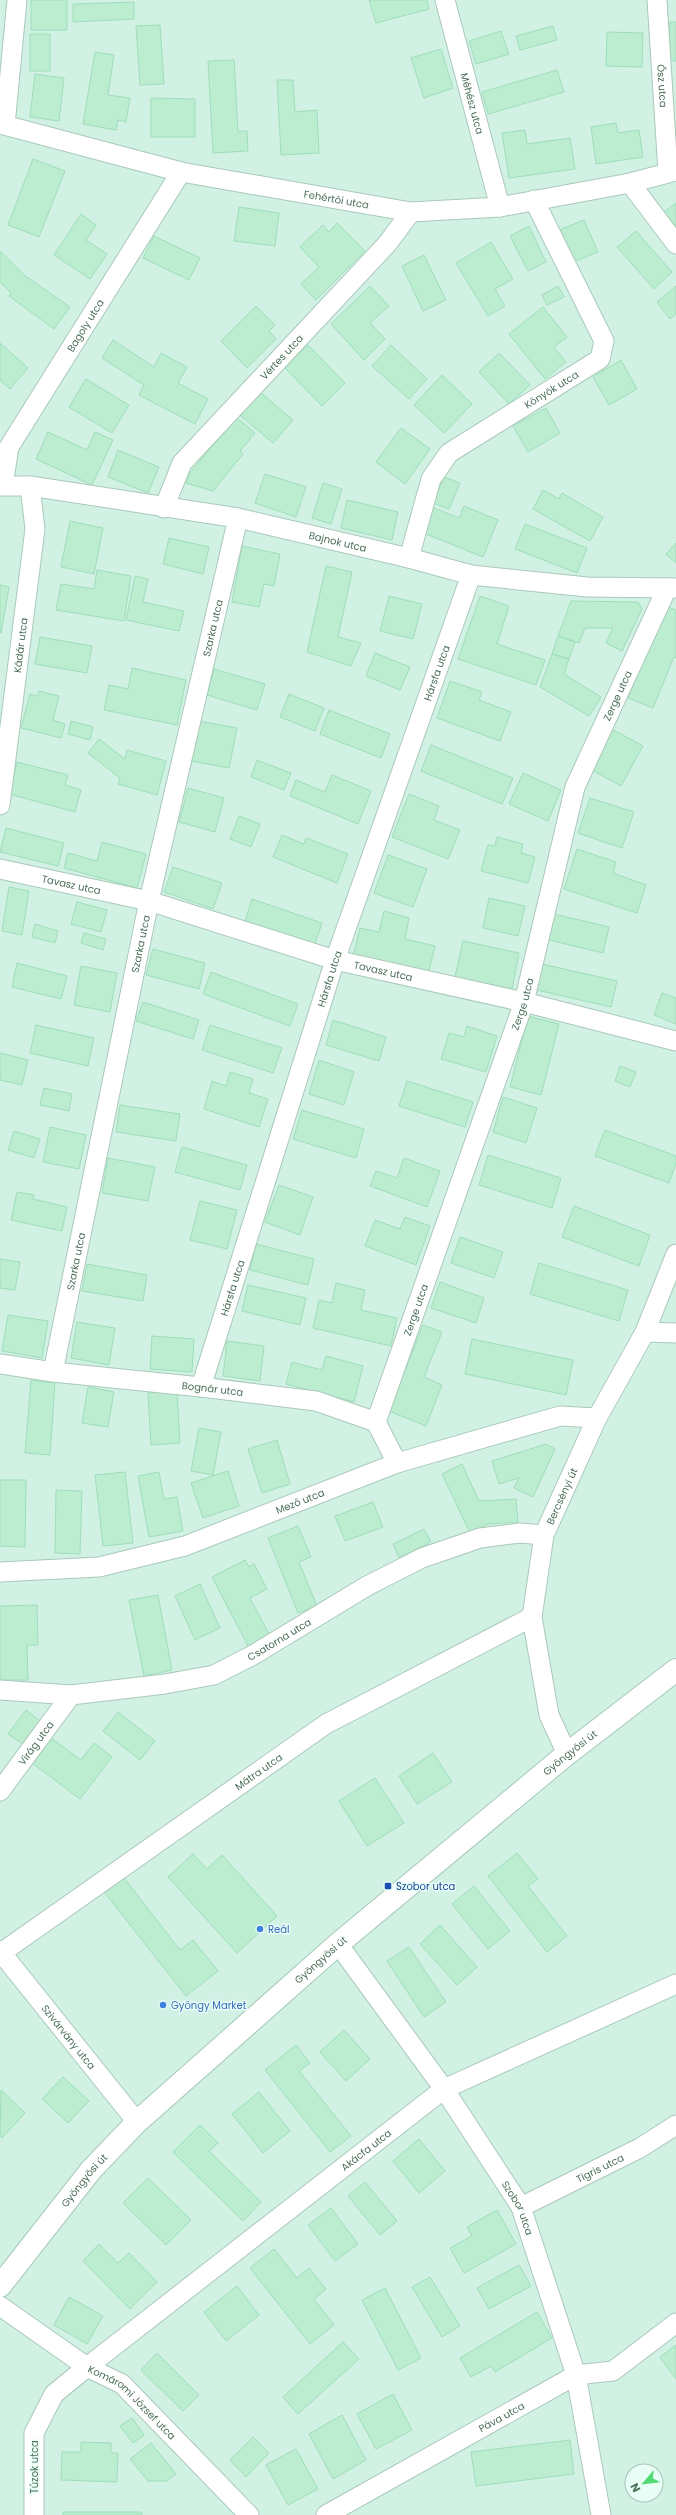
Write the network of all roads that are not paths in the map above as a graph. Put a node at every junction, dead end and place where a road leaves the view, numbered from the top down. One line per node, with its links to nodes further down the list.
1 (17, 0): 4 (street)
2 (445, 0): 9 (street, Méhész utca)
3 (657, 0): 6 (street, Ősz utca)
4 (2, 125): 5 (street, Fehértói utca)
5 (181, 172): 10 (street, Fehértói utca); 12 (street, Bagoly utca)
6 (672, 172): 7 (street, Fehértói utca)
7 (630, 183): 8 (street, Fehértói utca); 11 (street)
8 (534, 200): 9 (street, Fehértói utca); 16 (street, Könyök utca)
9 (500, 207): 10 (street, Fehértói utca)
10 (411, 212): 14 (street, Vértes utca)
11 (676, 244)
12 (1, 486): 13 (street, Bajnok utca)
13 (30, 486): 14 (street, Bajnok utca); 19 (street, Kádár utca)
14 (164, 508): 15 (street, Bajnok utca)
15 (238, 518): 16 (street, Bajnok utca); 21 (street, Szarka utca)
16 (409, 558): 17 (street, Bajnok utca)
17 (472, 575): 18 (street, Bajnok utca); 22 (street, Hársfa utca)
18 (672, 588): 23 (street, Zerge utca)
19 (0, 805)
20 (0, 869): 21 (street, Tavasz utca)
21 (149, 902): 22 (street, Tavasz utca); 29 (street, Szarka utca)
22 (335, 960): 23 (street, Tavasz utca); 30 (street, Hársfa utca)
23 (524, 1002): 24 (street, Tavasz utca); 32 (street, Zerge utca)
24 (676, 1041)
25 (676, 1254): 26 (street, Bercsényi út)
26 (645, 1332): 27 (street); 31 (street, Bercsényi út)
27 (676, 1333)
28 (0, 1364): 29 (street, Bognár utca)
29 (53, 1372): 30 (street, Bognár utca)
30 (201, 1387): 32 (street, Bognár utca)
31 (597, 1418): 33 (street, Mező utca); 34 (street, Bercsényi út)
32 (376, 1422): 33 (street)
33 (397, 1463): 35 (street, Mező utca)
34 (544, 1535): 36 (street, Bercsényi út); 39 (street, Csatorna utca)
35 (0, 1572)
36 (532, 1617): 40 (street, Bercsényi út); 43 (street, Mátra utca)
37 (676, 1670): 40 (street, Gyöngyösi út)
38 (0, 1690): 39 (street, Csatorna utca)
39 (71, 1695): 41 (street, Virág utca)
40 (567, 1754): 42 (street, Gyöngyösi út)
41 (0, 1791)
42 (338, 1944): 45 (street, Szobor utca); 46 (street, Gyöngyösi út)
43 (1, 1952): 46 (street, Szivárvány utca)
44 (676, 1984): 45 (street, Akácfa utca)
45 (444, 2089): 48 (street, Szobor utca); 52 (street, Akácfa utca)
46 (137, 2122): 49 (street, Gyöngyösi út)
47 (676, 2125): 48 (street, Tigris utca)
48 (522, 2207): 53 (street, Szobor utca)
49 (0, 2286)
50 (0, 2306): 52 (street, Komáromi József utca)
51 (676, 2323): 53 (street, Páva utca)
52 (87, 2367): 54 (street, Túzok utca); 55 (street, Komáromi József utca)
53 (576, 2375): 56 (street, Páva utca); 57 (street, Szobor utca)
54 (34, 2515)
55 (249, 2515)
56 (326, 2515)
57 (601, 2515)

